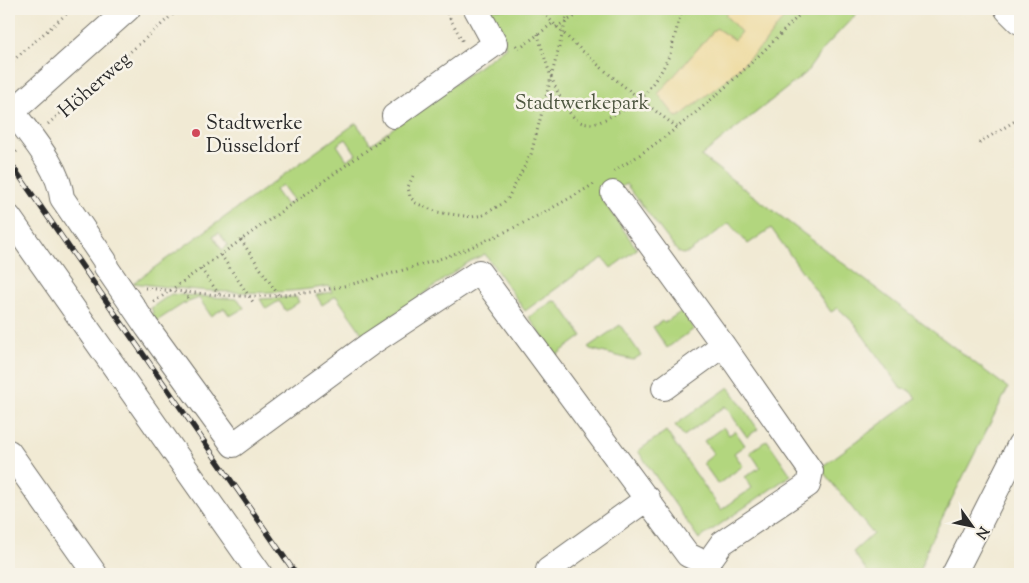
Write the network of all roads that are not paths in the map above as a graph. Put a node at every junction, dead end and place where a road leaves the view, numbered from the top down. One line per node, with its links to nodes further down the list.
1 (128, 9): 5 (street, Höherweg)
2 (476, 9): 6 (street)
3 (1009, 9): 4 (main road)
4 (1020, 20)
5 (11, 113): 13 (street)
6 (393, 125)
7 (608, 182): 9 (street)
8 (9, 217): 17 (street)
9 (723, 344): 10 (street); 14 (street)
10 (664, 388)
11 (1020, 444): 18 (street)
12 (9, 452): 16 (street)
13 (648, 498): 14 (street); 15 (street)
14 (707, 569)
15 (548, 570)
16 (95, 574)
17 (260, 574)
18 (955, 574)

